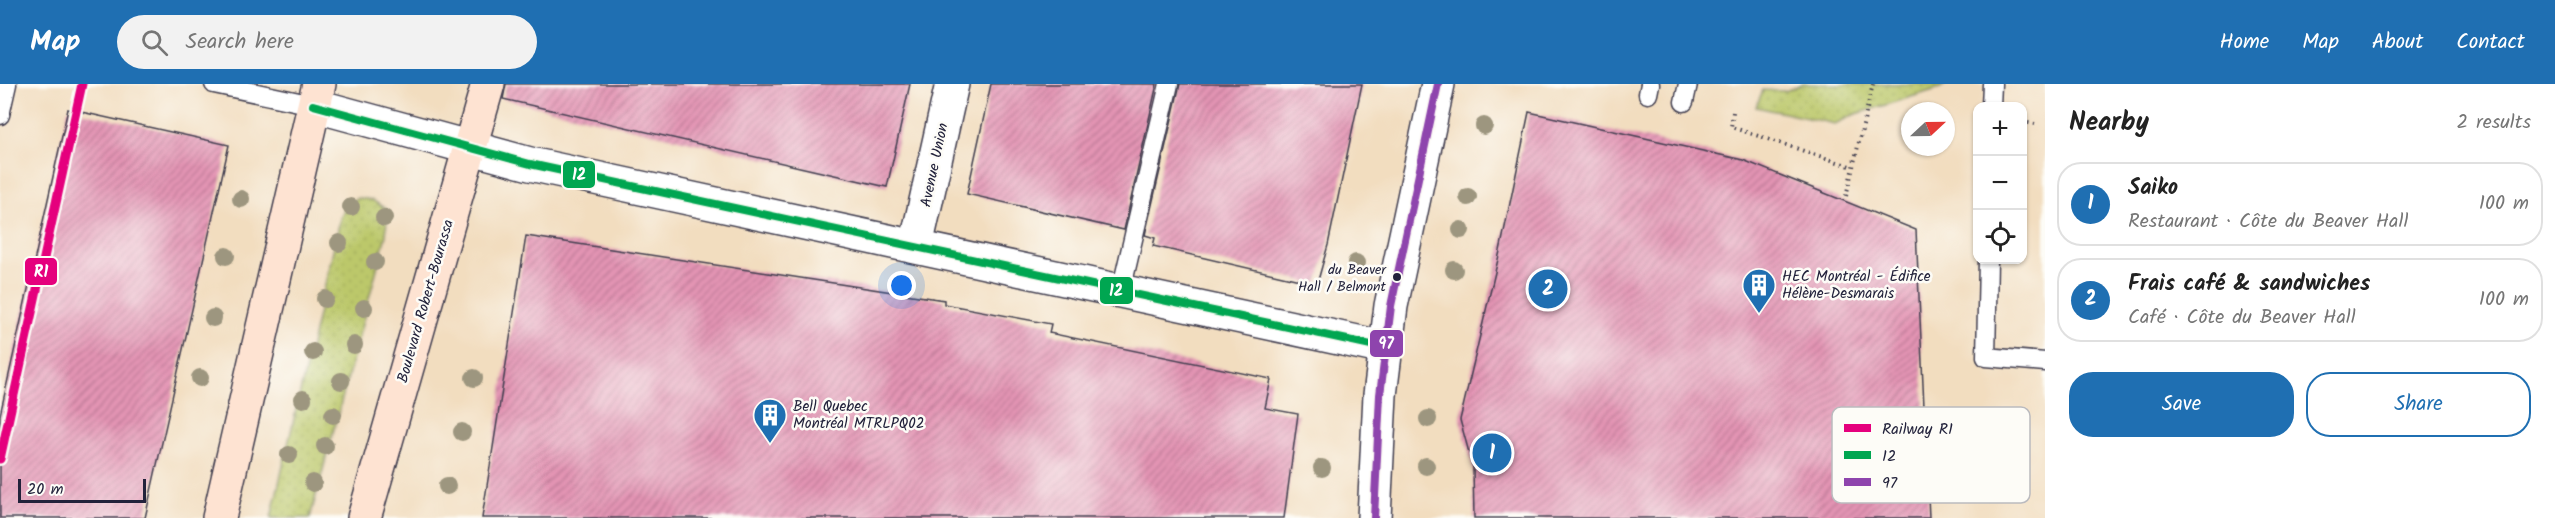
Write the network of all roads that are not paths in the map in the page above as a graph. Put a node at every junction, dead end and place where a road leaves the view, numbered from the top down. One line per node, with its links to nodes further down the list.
1 (7, 84): 12 (lane)
2 (214, 84): 9 (lane)
3 (488, 84): 13 (main road, Boulevard Robert-Bourassa)
4 (952, 84): 14 (street, Avenue Union)
5 (1169, 84): 16 (lane)
6 (1437, 84): 17 (street)
7 (1688, 84): 10 (lane)
8 (1992, 84): 11 (lane)
9 (316, 95): 13 (street); 19 (main road)
10 (1684, 102)
11 (1991, 102)
12 (0, 115)
13 (470, 147): 14 (street); 20 (main road, Boulevard Robert-Bourassa)
14 (916, 246): 16 (street)
15 (1988, 264): 18 (lane)
16 (1121, 291): 17 (street)
17 (1384, 348): 21 (street)
18 (2045, 362)
19 (219, 518)
20 (364, 518)
21 (1374, 518)

